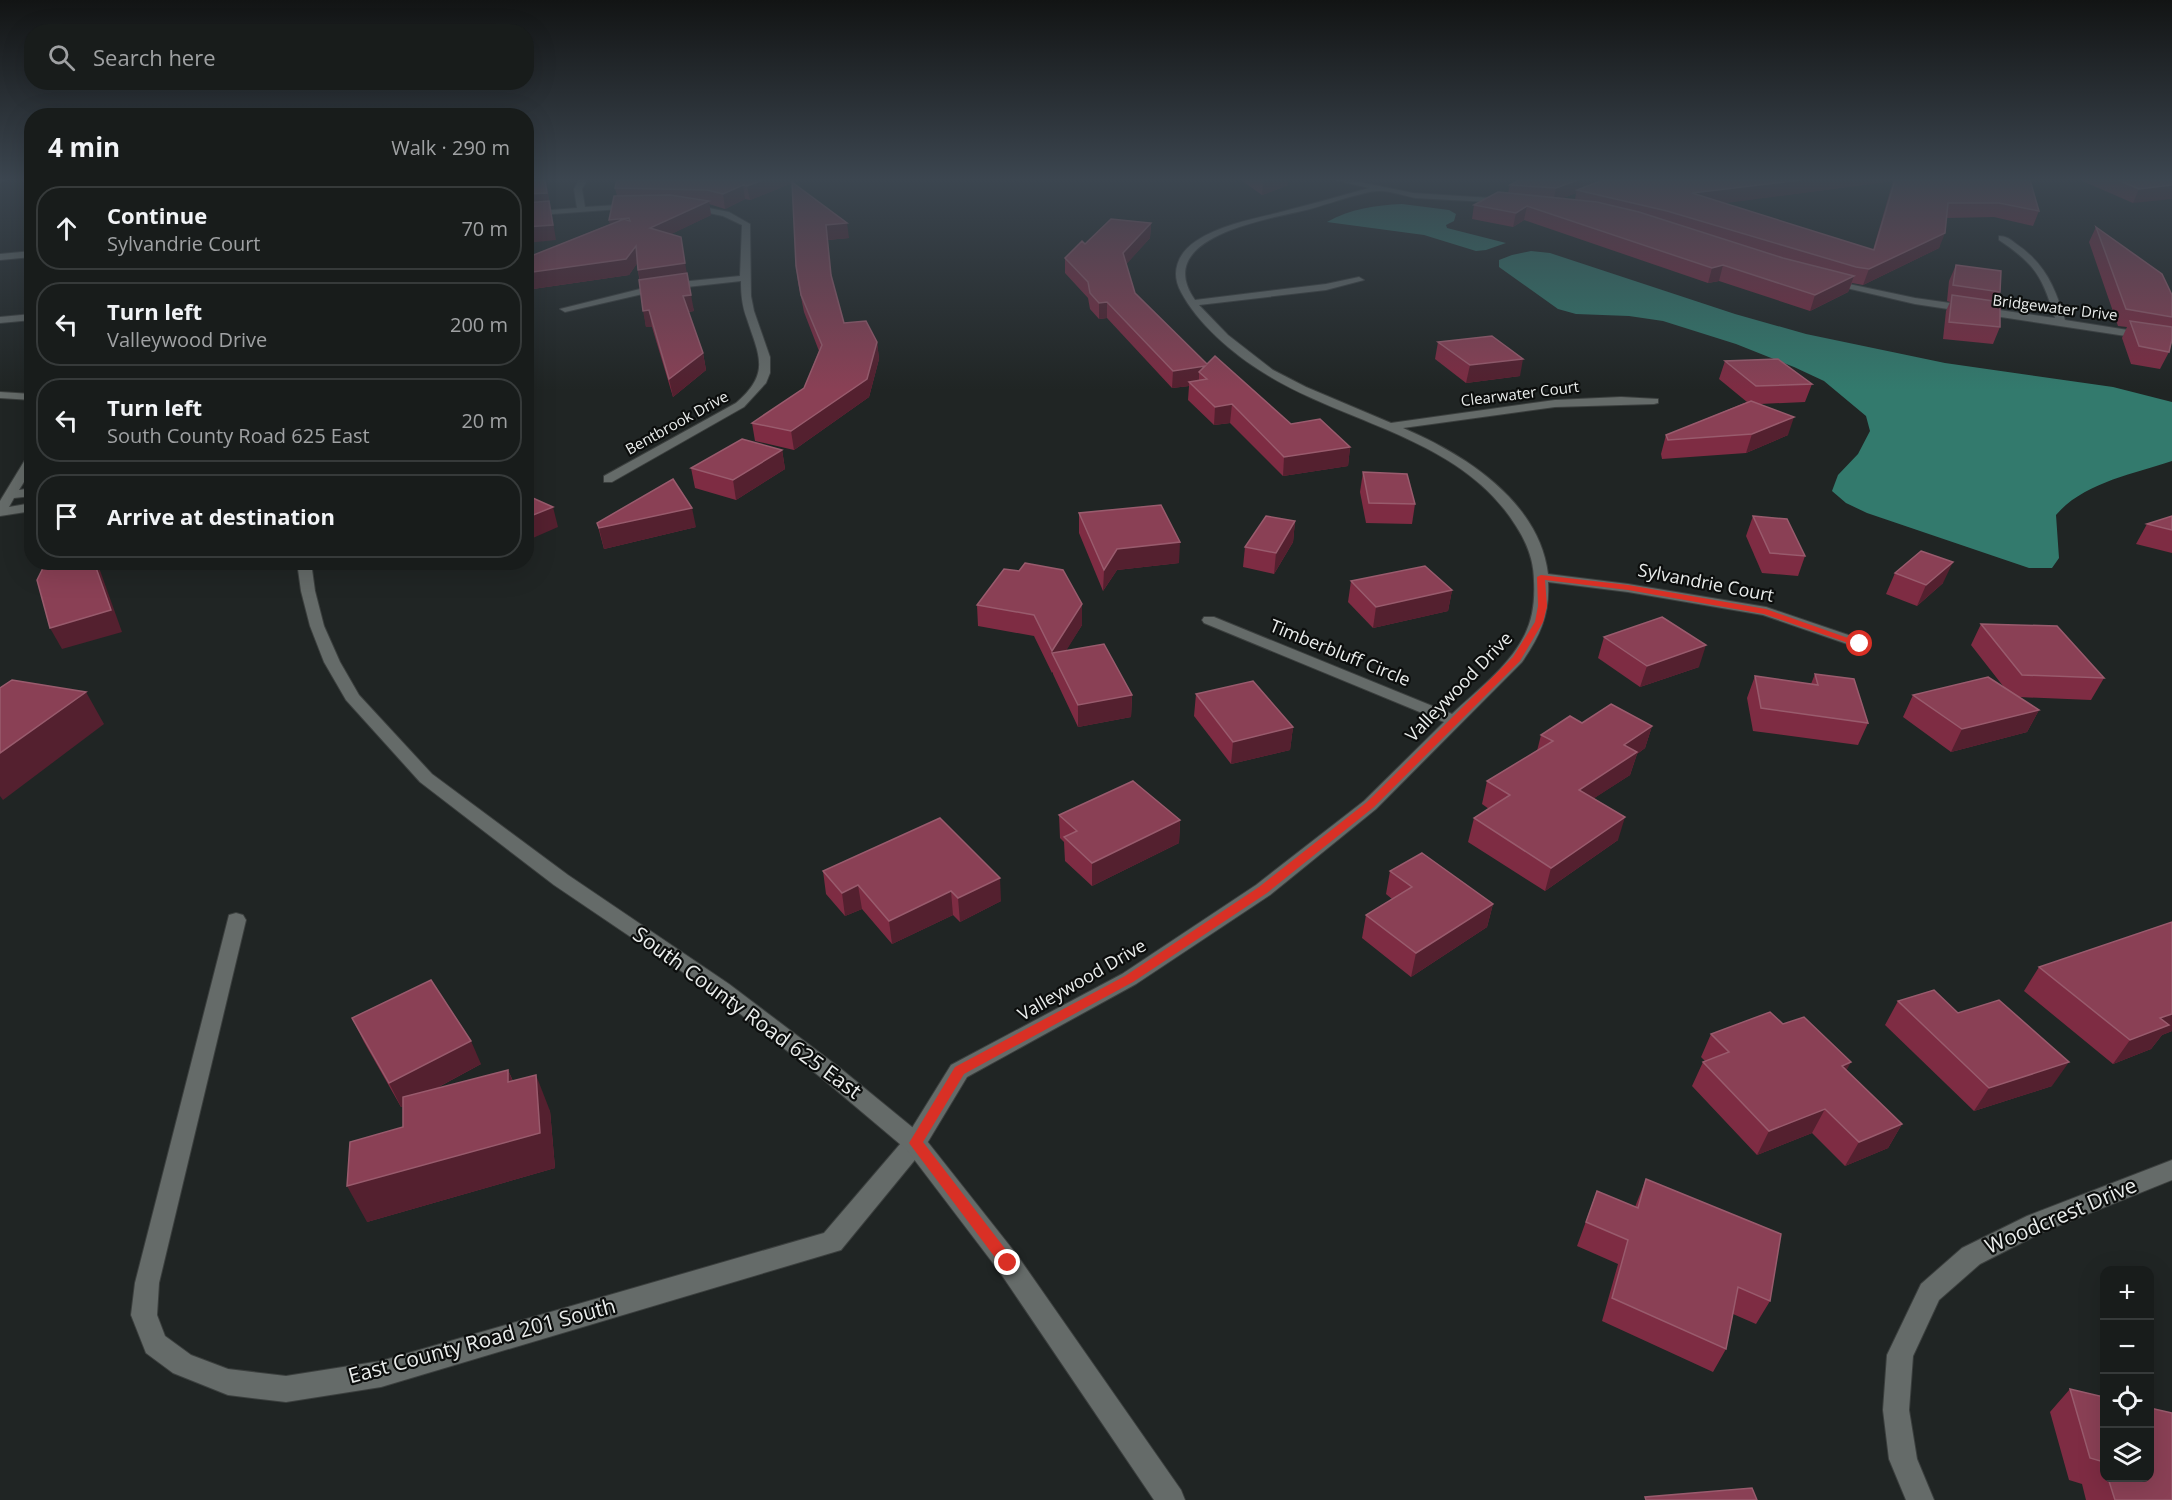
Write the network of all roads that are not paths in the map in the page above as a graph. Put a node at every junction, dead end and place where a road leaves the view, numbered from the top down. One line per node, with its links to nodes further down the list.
1 (745, 250): 6 (street, Bentbrook Drive)
2 (1192, 250): 9 (street, Valleywood Drive)
3 (2021, 250): 13 (street)
4 (24, 255): 5 (street)
5 (0, 257)
6 (746, 278): 10 (street); 20 (street, Bentbrook Drive)
7 (1359, 280): 9 (street)
8 (1822, 281): 13 (street, Bridgewater Drive)
9 (1192, 303): 18 (street, Valleywood Drive)
10 (565, 309)
11 (24, 318): 12 (street)
12 (0, 320)
13 (2061, 321): 14 (street, Bridgewater Drive)
14 (2172, 340)
15 (0, 395): 16 (street)
16 (24, 396)
17 (1654, 400): 18 (street, Clearwater Court)
18 (1391, 427): 26 (street, Valleywood Drive)
19 (24, 471): 22 (street)
20 (608, 479)
21 (24, 493): 22 (street)
22 (10, 495): 24 (street)
23 (24, 508): 24 (street)
24 (0, 512)
25 (305, 570): 31 (street, South County Road 625 East)
26 (1541, 577): 28 (street, Sylvandrie Court); 29 (street, Valleywood Drive)
27 (1209, 620): 29 (street, Timberbluff Circle)
28 (1860, 644)
29 (1455, 721): 31 (street, Valleywood Drive)
30 (236, 920): 31 (street, East County Road 201 South)
31 (915, 1143): 33 (street, South County Road 625 East)
32 (2172, 1170): 34 (street, Woodcrest Drive)
33 (1171, 1500)
34 (1920, 1500)

